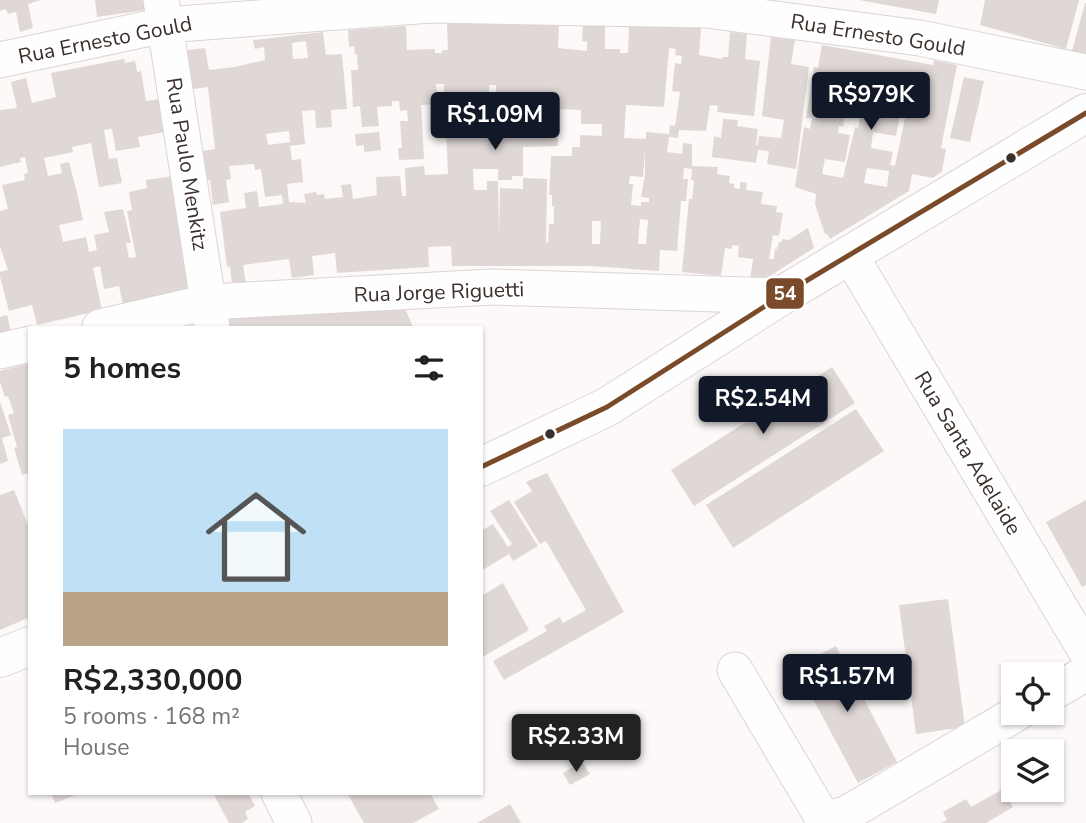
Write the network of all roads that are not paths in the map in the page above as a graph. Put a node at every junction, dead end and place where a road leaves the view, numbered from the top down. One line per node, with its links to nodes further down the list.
1 (163, 12): 2 (street, Rua Ernesto Gould); 3 (street, Rua Ernesto Gould); 7 (street, Rua Paulo Menkitz)
2 (0, 60)
3 (1086, 72)
4 (1086, 113): 5 (main road)
5 (850, 255): 6 (main road); 12 (street, Rua Santa Adelaide)
6 (781, 296): 7 (street, Rua Jorge Riguetti); 11 (main road)
7 (210, 314): 8 (street, Rua Jorge Riguetti)
8 (108, 326)
9 (28, 344): 10 (street)
10 (0, 351)
11 (483, 466)
12 (1074, 605): 14 (street, Rua Santa Adelaide)
13 (28, 647): 15 (main road)
14 (1086, 651)
15 (0, 658)
16 (735, 670): 19 (street)
17 (1086, 673): 18 (street)
18 (1064, 686)
19 (1001, 722)
20 (280, 795): 21 (street)
21 (293, 823)

